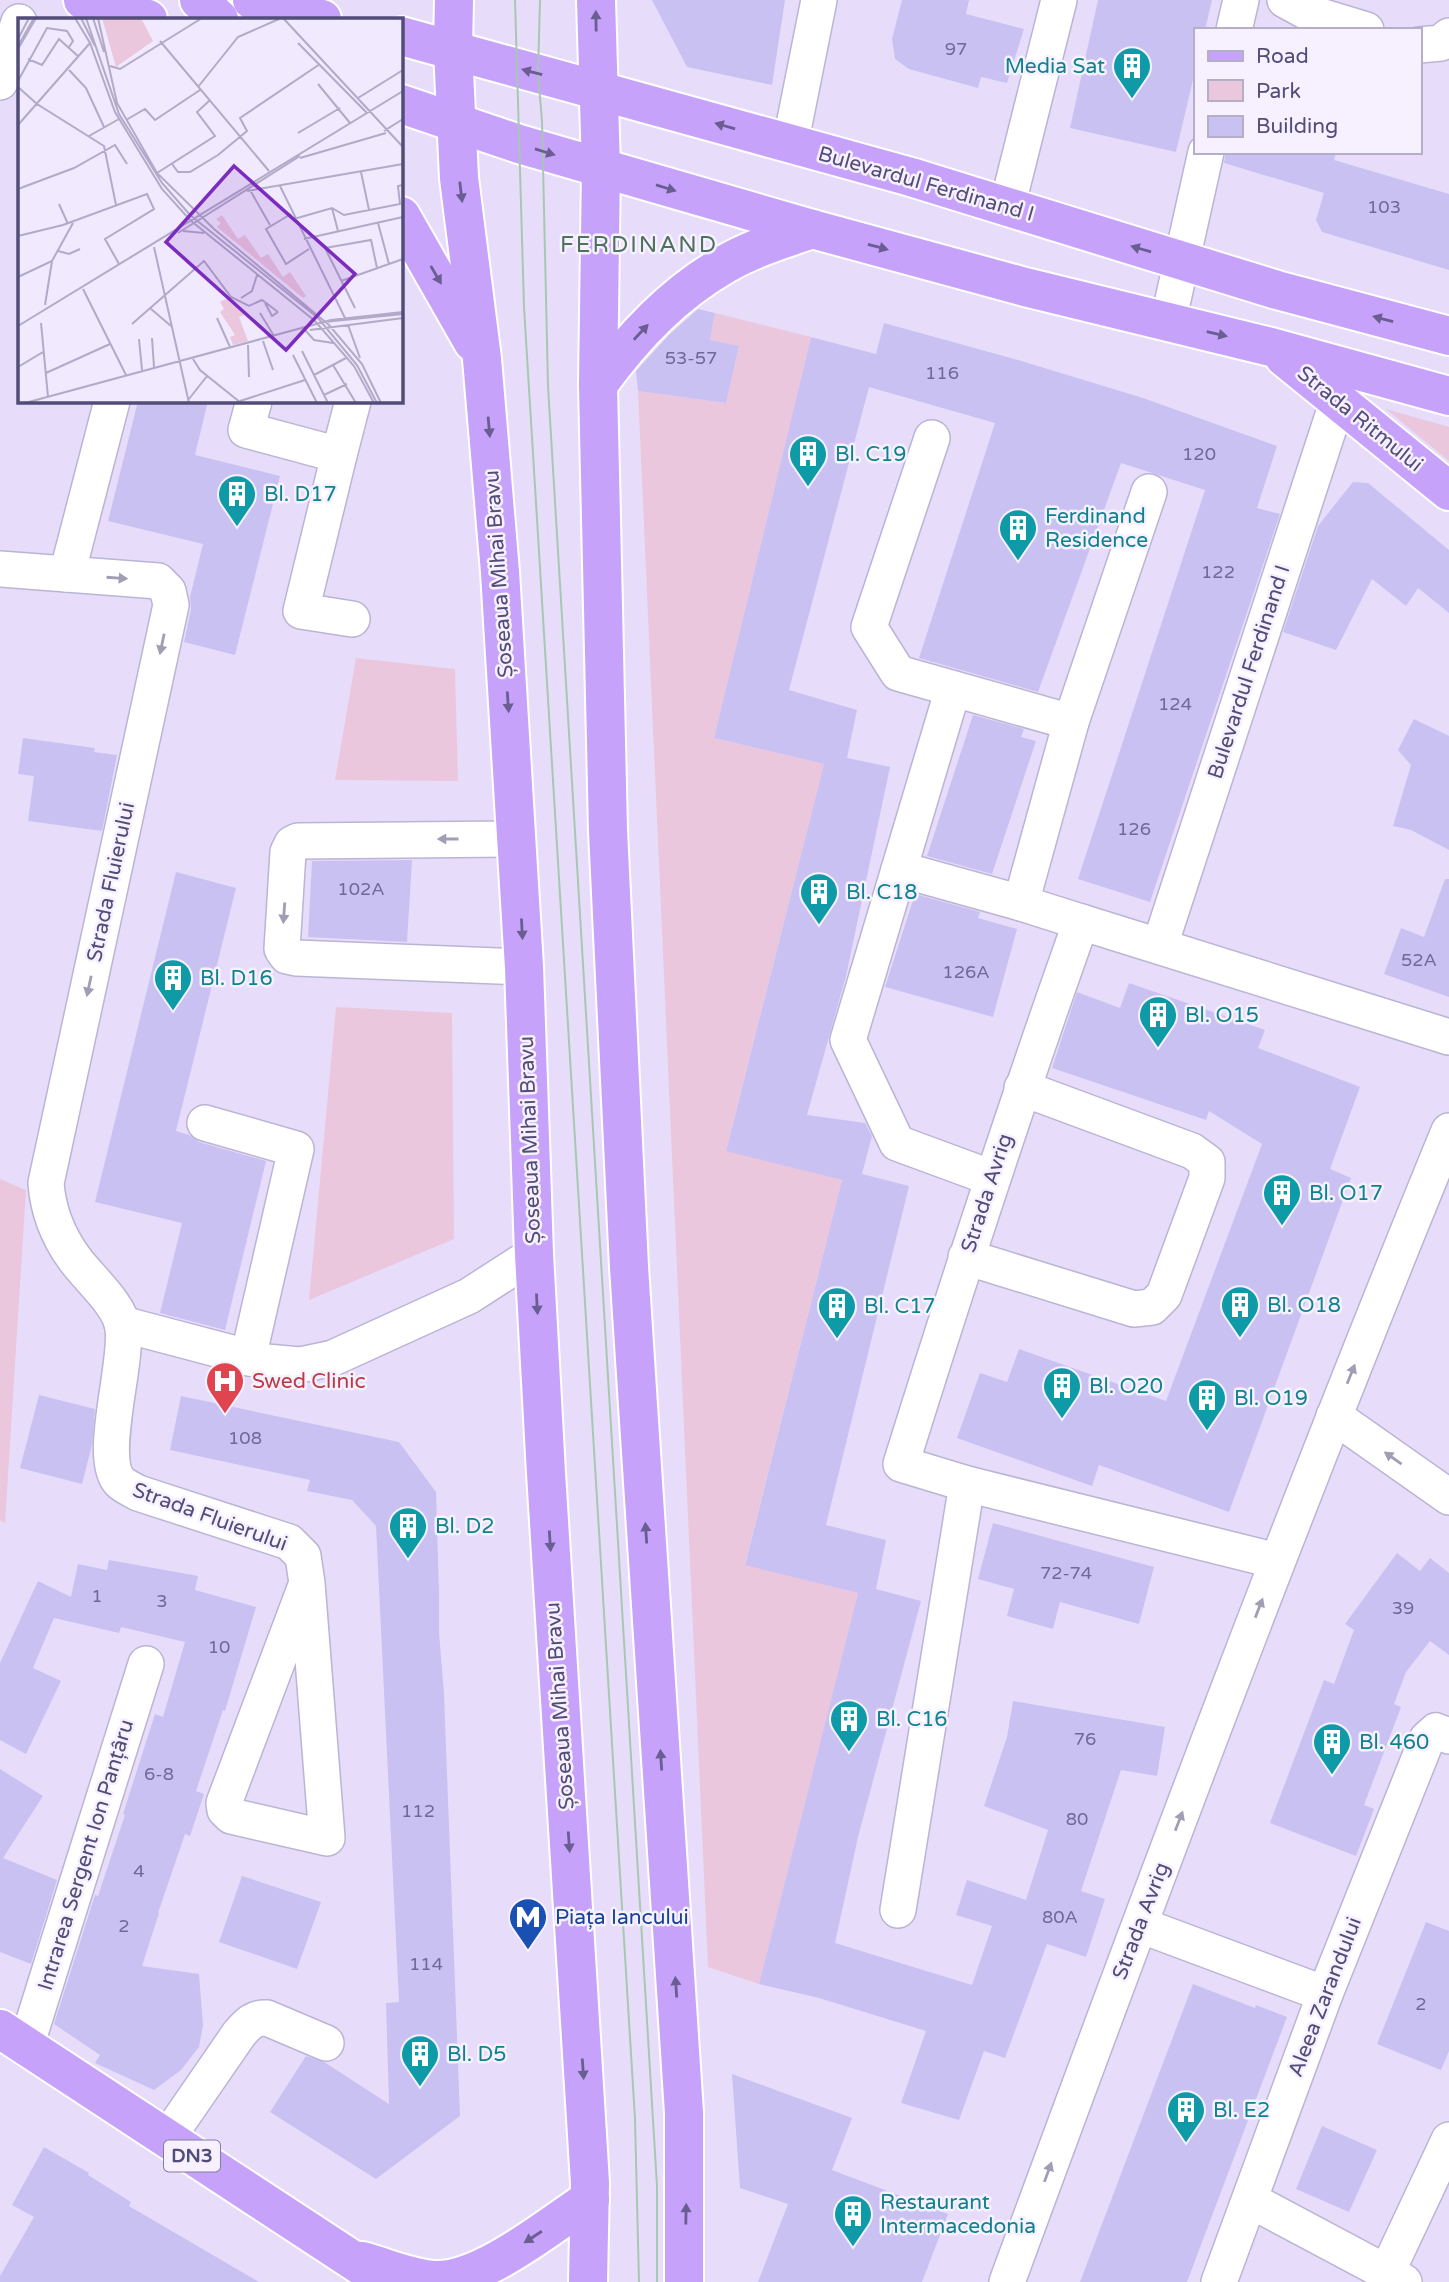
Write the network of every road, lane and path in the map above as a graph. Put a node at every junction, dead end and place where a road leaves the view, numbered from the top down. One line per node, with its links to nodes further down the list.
1 (26, 0): 12 (street)
2 (83, 0): 13 (main road)
3 (199, 0): 14 (main road)
4 (252, 0): 11 (main road)
5 (454, 0): 21 (main road, Șoseaua Mihai Bravu)
6 (596, 0): 23 (main road, one-way to 6)
7 (819, 0): 26 (street)
8 (1059, 0): 29 (street)
9 (1241, 0): 16 (street)
10 (1285, 0): 17 (street)
11 (318, 11)
12 (21, 18)
13 (145, 18)
14 (218, 18)
15 (18, 27): 22 (street)
16 (1234, 28)
17 (1359, 28)
18 (402, 36): 21 (main road, Bulevardul Ferdinand I)
19 (1449, 36): 20 (street)
20 (1421, 45)
21 (453, 49): 23 (main road, Bulevardul Ferdinand I, one-way to 21); 25 (main road, Șoseaua Mihai Bravu)
22 (0, 81)
23 (598, 91): 26 (main road, Bulevardul Ferdinand I, one-way to 23); 28 (main road)
24 (402, 104): 25 (main road)
25 (456, 124): 28 (main road, one-way to 28); 36 (main road, Șoseaua Mihai Bravu, one-way to 36)
26 (790, 145): 29 (main road, Bulevardul Ferdinand I)
27 (1206, 154): 32 (street)
28 (601, 168): 31 (main road, one-way to 31); 37 (main road)
29 (1007, 207): 32 (main road, Bulevardul Ferdinand I, one-way to 29)
30 (402, 218): 36 (main road, one-way to 36)
31 (812, 229): 33 (main road, one-way to 33); 37 (main road, one-way to 31)
32 (1180, 261): 33 (street); 34 (main road, Bulevardul Ferdinand I, one-way to 32)
33 (1168, 322): 35 (main road, one-way to 35)
34 (1449, 336)
35 (1271, 347): 38 (main road); 39 (main road, Strada Ritmului)
36 (482, 359): 52 (main road, Șoseaua Mihai Bravu, one-way to 52)
37 (598, 385): 87 (main road, one-way to 37)
38 (1449, 396)
39 (1338, 400): 45 (main road, Strada Ritmului); 56 (street, Bulevardul Ferdinand I)
40 (113, 402): 48 (street)
41 (254, 402): 44 (street)
42 (353, 402): 44 (street)
43 (932, 438): 50 (street)
44 (339, 455): 49 (street)
45 (1449, 491)
46 (1149, 492): 51 (street)
47 (0, 569): 48 (street, Strada Fluierului)
48 (67, 574): 65 (street, Strada Fluierului, one-way to 65)
49 (352, 619)
50 (953, 689): 51 (street); 53 (street)
51 (1072, 722): 54 (street)
52 (516, 839): 57 (main road, Șoseaua Mihai Bravu, one-way to 57); 57 (street, one-way to 57)
53 (899, 869): 54 (street); 62 (street)
54 (1021, 903): 55 (street)
55 (1081, 922): 56 (street); 59 (street, Strada Avrig)
56 (1160, 945): 58 (street)
57 (524, 967): 63 (main road, Șoseaua Mihai Bravu)
58 (1449, 1037)
59 (1022, 1088): 62 (street, Strada Avrig); 64 (street)
60 (205, 1123): 66 (street)
61 (1449, 1132): 67 (street, Strada Avrig, one-way to 61)
62 (992, 1178): 64 (street, Strada Avrig)
63 (534, 1254): 66 (street); 81 (main road, Șoseaua Mihai Bravu, one-way to 81)
64 (966, 1257): 68 (street, Strada Avrig)
65 (122, 1324): 66 (street); 71 (street, Strada Fluierului)
66 (248, 1358)
67 (1334, 1416): 69 (street, one-way to 67); 70 (street, Strada Avrig)
68 (967, 1484): 70 (street, Strada Avrig); 74 (street)
69 (1449, 1497)
70 (1277, 1562): 75 (street, Strada Avrig, one-way to 70)
71 (307, 1583): 71 (street, Strada Fluierului)
72 (146, 1664): 77 (street, Intrarea Sergent Ion Panțâru)
73 (1449, 1736): 76 (street, Aleea Zarandului)
74 (898, 1910)
75 (1140, 1926): 76 (street); 88 (street, Strada Avrig, one-way to 75)
76 (1325, 1994): 82 (street, Aleea Zarandului)
77 (13, 2038): 79 (main road, DN3)
78 (326, 2043): 79 (street)
79 (166, 2140): 83 (main road, DN3)
80 (1449, 2140): 84 (street)
81 (590, 2199): 83 (main road, one-way to 83); 86 (main road, Șoseaua Mihai Bravu)
82 (1250, 2200): 84 (street); 89 (street, Aleea Zarandului)
83 (343, 2255): 85 (main road, DN3)
84 (1396, 2277)
85 (386, 2282)
86 (588, 2282)
87 (684, 2282)
88 (1007, 2282)
89 (1219, 2282)

